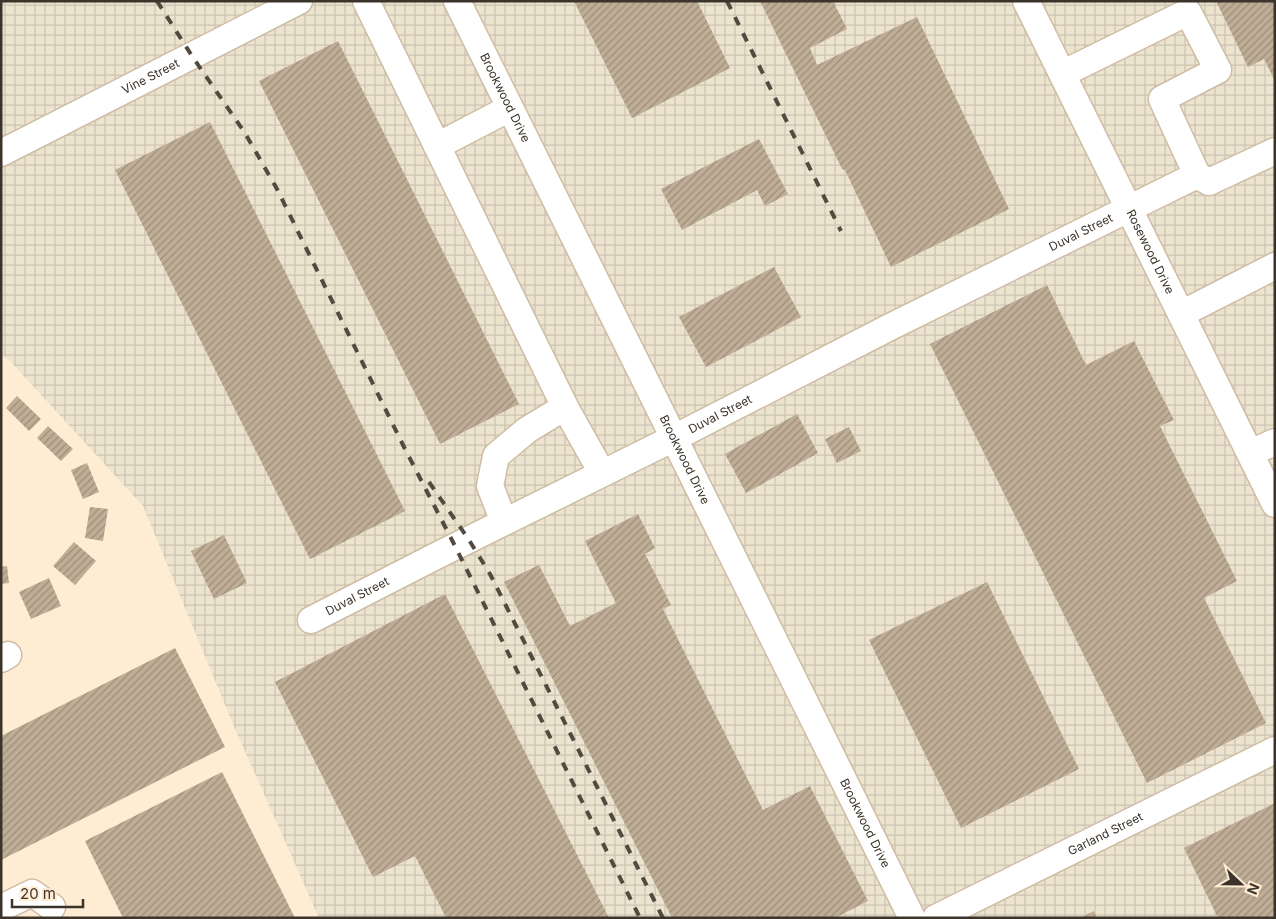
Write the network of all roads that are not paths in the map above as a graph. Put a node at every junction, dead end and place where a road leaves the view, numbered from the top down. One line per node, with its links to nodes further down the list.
1 (299, 1): 9 (street, Vine Street)
2 (366, 1): 7 (street)
3 (457, 1): 6 (street, Brookwood Drive)
4 (1026, 1): 5 (street, Rosewood Drive)
5 (1062, 74): 10 (street); 11 (street, Rosewood Drive)
6 (510, 108): 7 (street); 15 (street, Brookwood Drive)
7 (437, 146): 14 (street)
8 (1275, 151): 10 (street)
9 (1, 153)
10 (1197, 174): 11 (street, Duval Street)
11 (1129, 209): 13 (street, Rosewood Drive); 15 (street, Duval Street)
12 (1275, 266): 13 (street)
13 (1182, 314): 17 (street, Rosewood Drive)
14 (565, 407): 18 (street); 20 (street)
15 (674, 438): 18 (street, Duval Street); 25 (street, Brookwood Drive)
16 (1275, 442): 17 (street)
17 (1250, 453): 19 (street, Rosewood Drive)
18 (602, 473): 20 (street, Duval Street)
19 (1275, 504)
20 (504, 522): 21 (street, Duval Street)
21 (311, 620)
22 (1275, 750): 26 (street, Garland Street)
23 (52, 907): 24 (street)
24 (1, 908)
25 (912, 918)
26 (936, 918)

